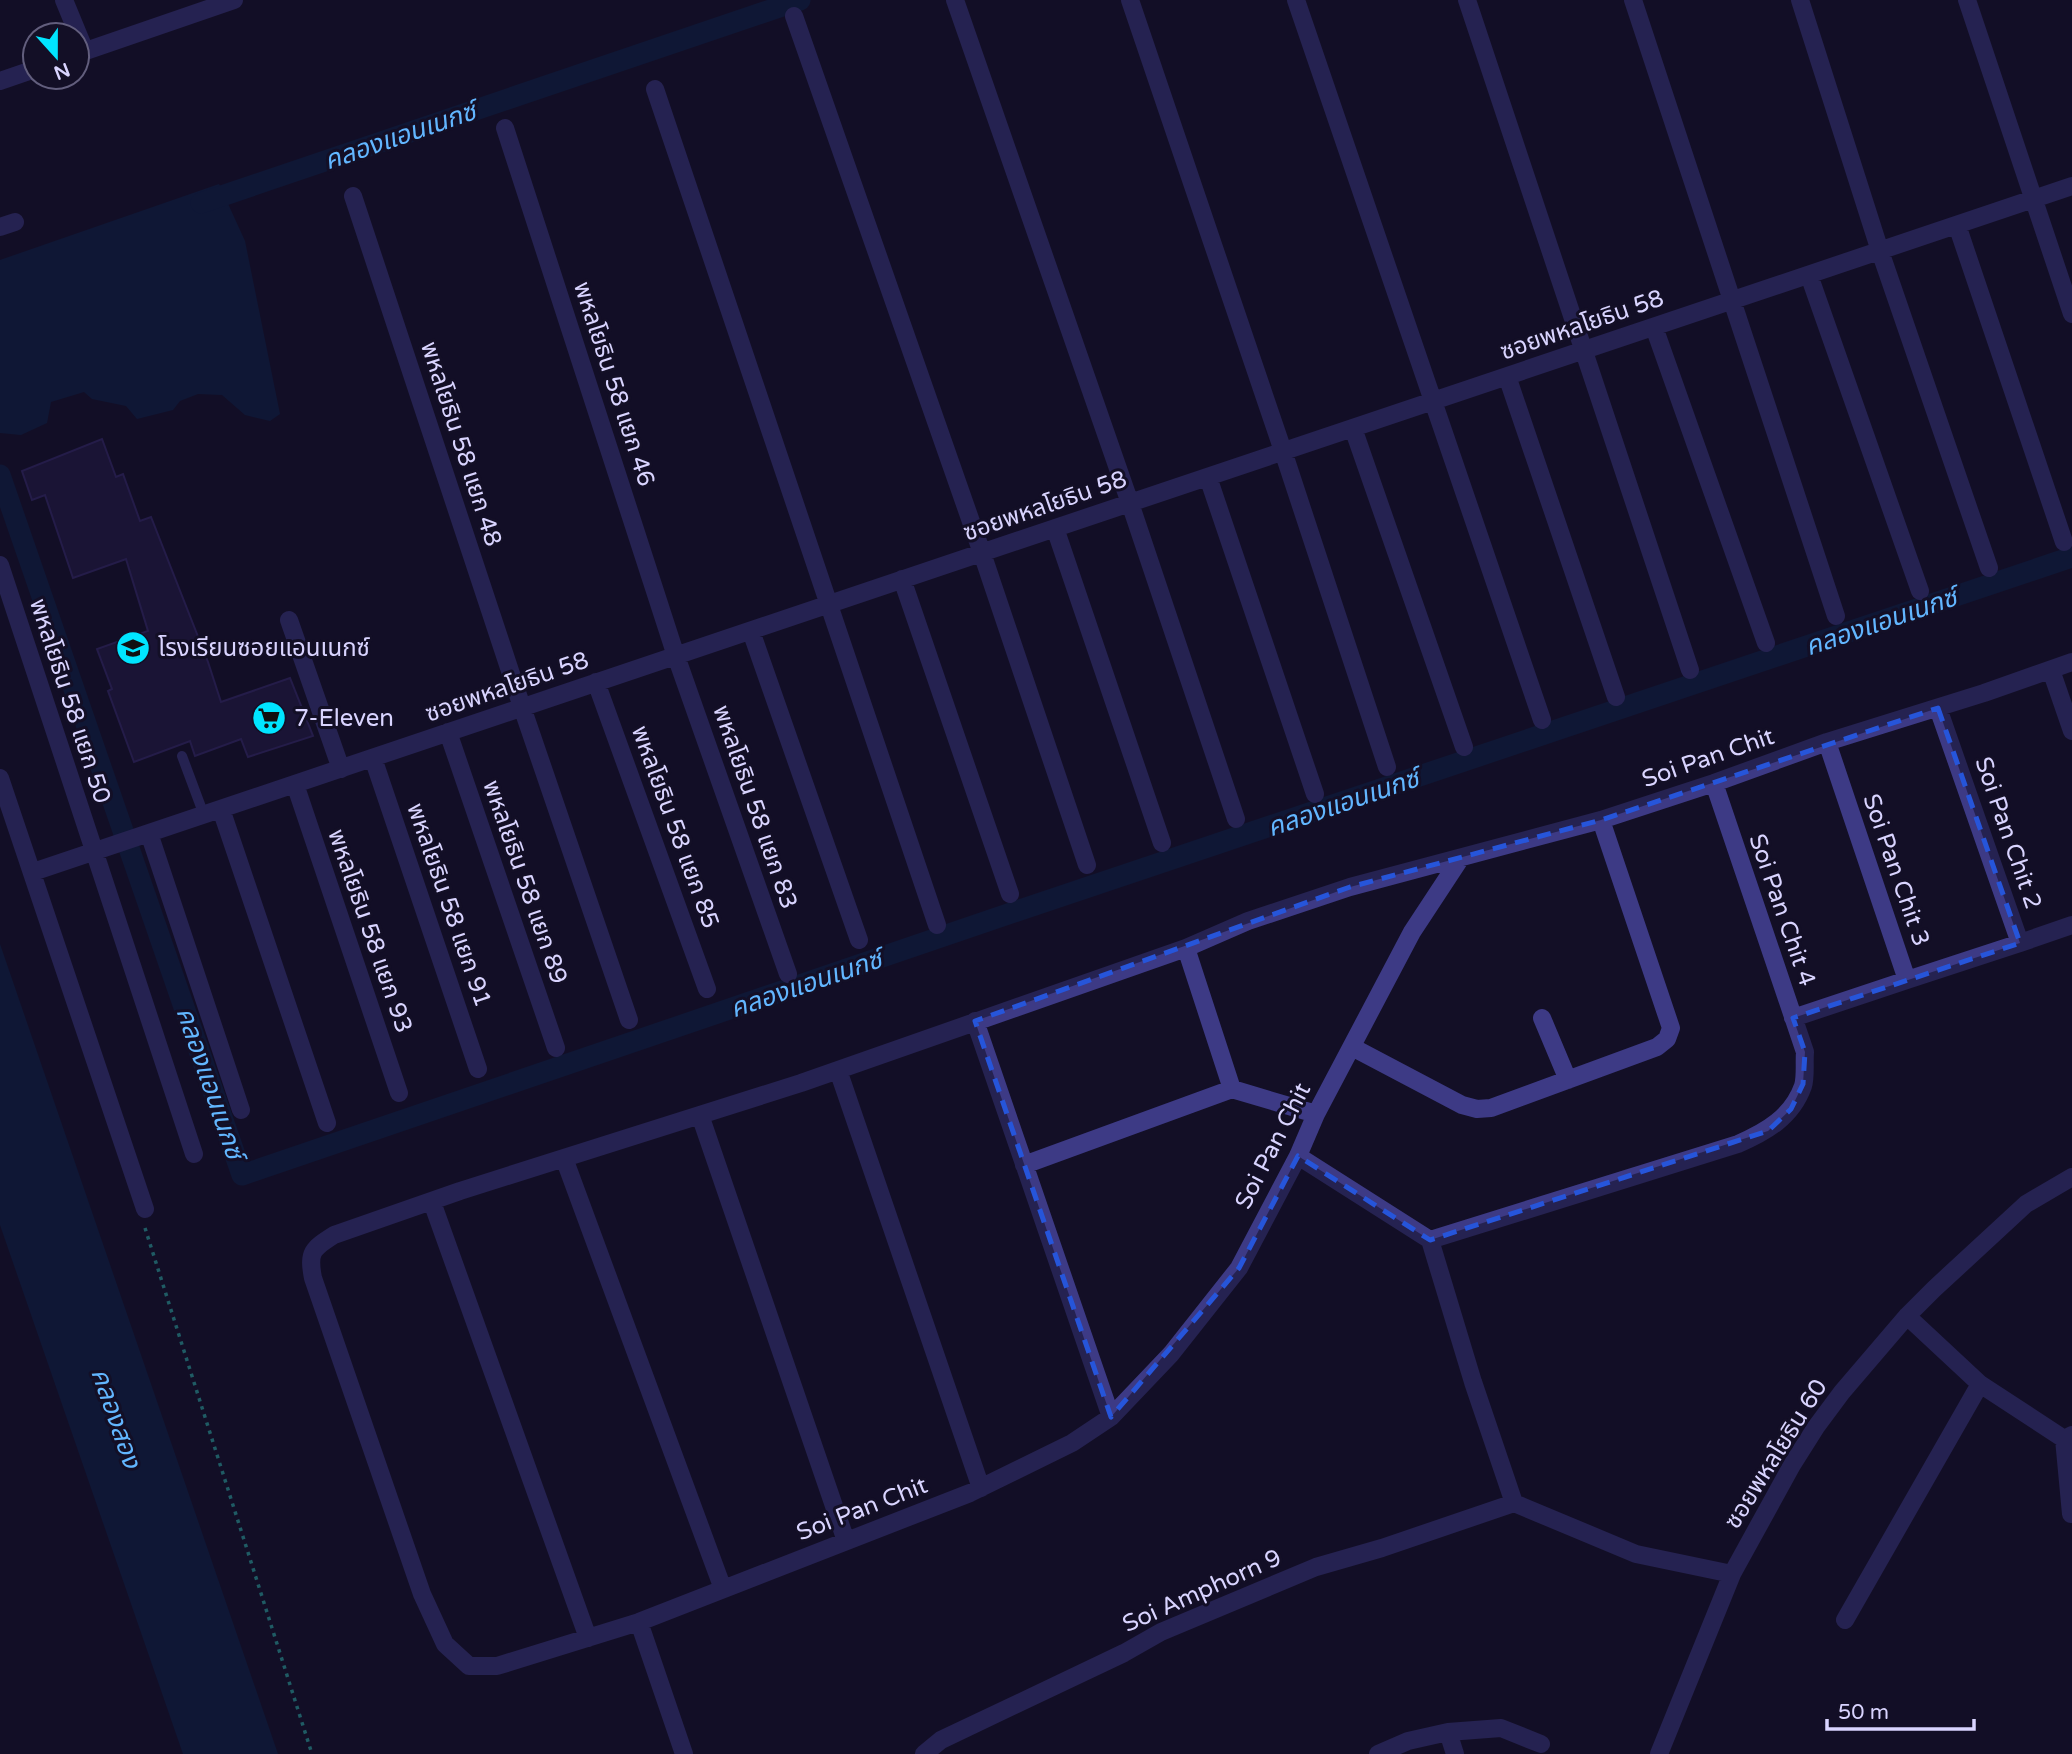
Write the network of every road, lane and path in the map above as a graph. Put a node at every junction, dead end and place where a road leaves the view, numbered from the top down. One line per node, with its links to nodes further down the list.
1 (64, 0): 11 (street)
2 (234, 0): 12 (street)
3 (955, 0): 32 (street)
4 (1130, 0): 30 (street)
5 (1296, 0): 28 (street)
6 (1467, 0): 26 (street)
7 (1633, 0): 23 (street)
8 (1800, 0): 21 (street)
9 (1967, 0): 19 (street)
10 (794, 16): 35 (street)
11 (71, 21)
12 (91, 49)
13 (21, 74): 14 (street)
14 (0, 81)
15 (655, 89): 40 (street)
16 (505, 128): 45 (street, พหลโยธิน 58 แยก 46)
17 (2072, 186): 19 (street, ซอยพหลโยธิน 58)
18 (353, 196): 51 (street, พหลโยธิน 58 แยก 48)
19 (2033, 200): 20 (street, ซอยพหลโยธิน 58); 24 (street)
20 (1957, 225): 21 (street, ซอยพหลโยธิน 58); 34 (street)
21 (1880, 251): 22 (street, ซอยพหลโยธิน 58); 37 (street)
22 (1809, 275): 23 (street, ซอยพหลโยธิน 58); 39 (street)
23 (1732, 301): 25 (street, ซอยพหลโยธิน 58); 41 (street)
24 (2072, 314)
25 (1654, 327): 26 (street, ซอยพหลโยธิน 58); 44 (street)
26 (1583, 351): 27 (street, ซอยพหลโยธิน 58); 47 (street)
27 (1507, 376): 28 (street, ซอยพหลโยธิน 58); 50 (street)
28 (1433, 401): 29 (street, ซอยพหลโยธิน 58); 53 (street)
29 (1353, 428): 30 (street, ซอยพหลโยธิน 58); 57 (street)
30 (1283, 452): 31 (street, ซอยพหลโยธิน 58); 60 (street)
31 (1208, 477): 32 (street, ซอยพหลโยธิน 58); 65 (street)
32 (1130, 503): 33 (street, ซอยพหลโยธิน 58); 67 (street)
33 (1055, 528): 35 (street, ซอยพหลโยธิน 58); 70 (street)
34 (2064, 542)
35 (982, 553): 38 (street, ซอยพหลโยธิน 58); 73 (street)
36 (0, 565): 71 (street, พหลโยธิน 58 แยก 50)
37 (1989, 568)
38 (902, 579): 40 (street, ซอยพหลโยธิน 58); 75 (street)
39 (1920, 591)
40 (828, 605): 43 (street, ซอยพหลโยธิน 58); 76 (street)
41 (1836, 615)
42 (289, 620): 61 (street)
43 (751, 631): 45 (street, ซอยพหลโยธิน 58); 78 (street)
44 (1766, 643)
45 (676, 656): 49 (street, ซอยพหลโยธิน 58); 81 (street, พหลโยธิน 58 แยก 83)
46 (2072, 662): 48 (street, Soi Pan Chit)
47 (1690, 670)
48 (2051, 670): 52 (street, Soi Pan Chit); 54 (street)
49 (596, 682): 51 (street, ซอยพหลโยธิน 58); 83 (street, พหลโยธิน 58 แยก 85)
50 (1616, 696)
51 (522, 707): 55 (street, ซอยพหลโยธิน 58); 86 (street, พหลโยธิน 58 แยก 48)
52 (1938, 708): 56 (street, Soi Pan Chit); 79 (street, Soi Pan Chit 2)
53 (1542, 720)
54 (2072, 731)
55 (449, 732): 59 (street, ซอยพหลโยธิน 58); 89 (street, พหลโยธิน 58 แยก 89)
56 (1828, 742): 63 (street, Soi Pan Chit); 82 (street, Soi Pan Chit 3)
57 (1464, 747)
58 (182, 756): 66 (lane)
59 (373, 758): 61 (street, ซอยพหลโยธิน 58); 90 (street, พหลโยธิน 58 แยก 91)
60 (1387, 766)
61 (341, 769): 64 (street, ซอยพหลโยธิน 58)
62 (0, 778): 74 (street)
63 (1714, 783): 68 (street, Soi Pan Chit); 85 (street, Soi Pan Chit 4)
64 (295, 784): 66 (street, ซอยพหลโยธิน 58); 94 (street, พหลโยธิน 58 แยก 93)
65 (1315, 794)
66 (212, 812): 69 (street, ซอยพหลโยธิน 58); 98 (street)
67 (1236, 819)
68 (1601, 820): 72 (street, Soi Pan Chit); 92 (street)
69 (143, 835): 71 (street, ซอยพหลโยธิน 58); 95 (street)
70 (1162, 843)
71 (94, 851): 74 (street, ซอยพหลโยธิน 58); 99 (street, พหลโยธิน 58 แยก 50)
72 (1460, 859): 80 (street); 88 (street, Soi Pan Chit)
73 (1087, 865)
74 (33, 872): 105 (street)
75 (1010, 894)
76 (937, 925)
77 (2072, 925): 79 (street)
78 (859, 940)
79 (2020, 943): 82 (street, Soi Pan Chit 2)
80 (1186, 947): 87 (street); 93 (street)
81 (788, 974)
82 (1907, 980): 85 (street, Soi Pan Chit 3)
83 (707, 989)
84 (1542, 1018): 92 (street)
85 (1793, 1018): 106 (street, Soi Pan Chit 4)
86 (629, 1020)
87 (975, 1021): 91 (street); 102 (street)
88 (1352, 1047): 92 (street); 96 (street, Soi Pan Chit)
89 (556, 1048)
90 (478, 1069)
91 (838, 1070): 97 (street); 111 (street)
92 (1568, 1080)
93 (1232, 1088): 96 (street); 102 (street)
94 (399, 1093)
95 (241, 1110)
96 (1316, 1114): 100 (street, Soi Pan Chit)
97 (701, 1115): 101 (street); 114 (street)
98 (327, 1124)
99 (194, 1154)
100 (1298, 1156): 106 (street); 109 (street, Soi Pan Chit)
101 (564, 1158): 104 (street); 116 (street)
102 (1024, 1165): 109 (street)
103 (2072, 1177): 107 (street, ซอยพหลโยธิน 60)
104 (432, 1202): 119 (street); 119 (street, Soi Pan Chit)
105 (145, 1209): 122 (path)
106 (1430, 1240): 112 (street)
107 (1908, 1316): 108 (street); 115 (street, ซอยพหลโยธิน 60)
108 (1980, 1384): 110 (street); 117 (street)
109 (1111, 1417): 111 (street, Soi Pan Chit)
110 (2068, 1437): 113 (street)
111 (981, 1488): 114 (street, Soi Pan Chit)
112 (1514, 1503): 115 (street); 124 (street, Soi Amphorn 9)
113 (2071, 1514)
114 (846, 1541): 116 (street, Soi Pan Chit)
115 (1732, 1574): 127 (street, ซอยพหลโยธิน 60)
116 (723, 1589): 118 (street, Soi Pan Chit)
117 (1845, 1620)
118 (639, 1622): 119 (street, Soi Pan Chit); 123 (street)
119 (589, 1638)
120 (1448, 1732): 121 (street); 125 (street); 126 (street)
121 (1541, 1744)
122 (312, 1754)
123 (684, 1754)
124 (924, 1754)
125 (1378, 1754)
126 (1455, 1754)
127 (1659, 1754)

